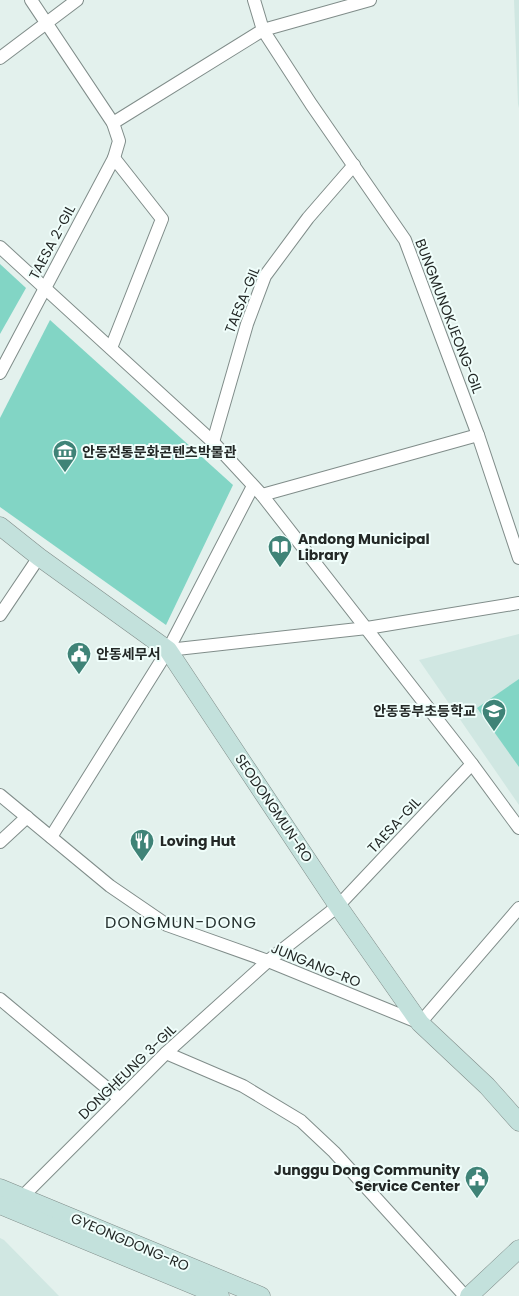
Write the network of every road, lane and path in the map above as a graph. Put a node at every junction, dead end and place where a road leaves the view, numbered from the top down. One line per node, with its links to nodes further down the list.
1 (30, 0): 5 (street, TAESA 2-GIL)
2 (77, 0): 5 (street)
3 (254, 0): 6 (street, BUNGMUNOKJEONG-GIL)
4 (370, 0): 6 (street)
5 (46, 23): 7 (street); 8 (street, TAESA 2-GIL)
6 (263, 30): 8 (street); 10 (street, BUNGMUNOKJEONG-GIL)
7 (0, 58)
8 (113, 123): 9 (street, TAESA 2-GIL)
9 (114, 158): 12 (street, TAESA 2-GIL); 13 (street)
10 (354, 165): 15 (street, BUNGMUNOKJEONG-GIL); 16 (street, TAESA-GIL)
11 (0, 247): 12 (street)
12 (45, 287): 13 (street); 14 (street, TAESA 2-GIL)
13 (111, 348): 16 (street)
14 (0, 373)
15 (478, 435): 17 (street); 20 (street, BUNGMUNOKJEONG-GIL)
16 (213, 442): 17 (street)
17 (257, 490): 23 (street); 24 (street)
18 (0, 526): 19 (street, SEODONGMUN-RO)
19 (39, 557): 22 (street); 24 (street, SEODONGMUN-RO)
20 (519, 558)
21 (519, 603): 23 (street)
22 (0, 615)
23 (366, 628): 24 (street); 25 (street)
24 (168, 650): 29 (street); 31 (street, SEODONGMUN-RO)
25 (472, 764): 28 (street); 31 (street, TAESA-GIL)
26 (0, 795): 27 (street, JUNGANG-RO)
27 (27, 817): 29 (street, JUNGANG-RO); 30 (street)
28 (519, 828)
29 (51, 837): 33 (street, JUNGANG-RO)
30 (0, 842)
31 (338, 906): 33 (street, TAESA-GIL); 35 (street, SEODONGMUN-RO)
32 (519, 908): 35 (street)
33 (268, 961): 35 (street, JUNGANG-RO); 36 (street, DONGHEUNG 3-GIL)
34 (0, 999): 37 (street)
35 (420, 1023): 38 (street, SEODONGMUN-RO)
36 (166, 1053): 37 (street, DONGHEUNG 3-GIL); 44 (street)
37 (120, 1099): 40 (street, DONGHEUNG 3-GIL)
38 (519, 1122)
39 (0, 1188): 40 (street, GYEONGDONG-RO)
40 (13, 1205): 42 (street, GYEONGDONG-RO); 43 (street, GYEONGDONG-RO)
41 (519, 1249): 45 (street)
42 (220, 1296)
43 (261, 1296)
44 (465, 1296)
45 (469, 1296)

